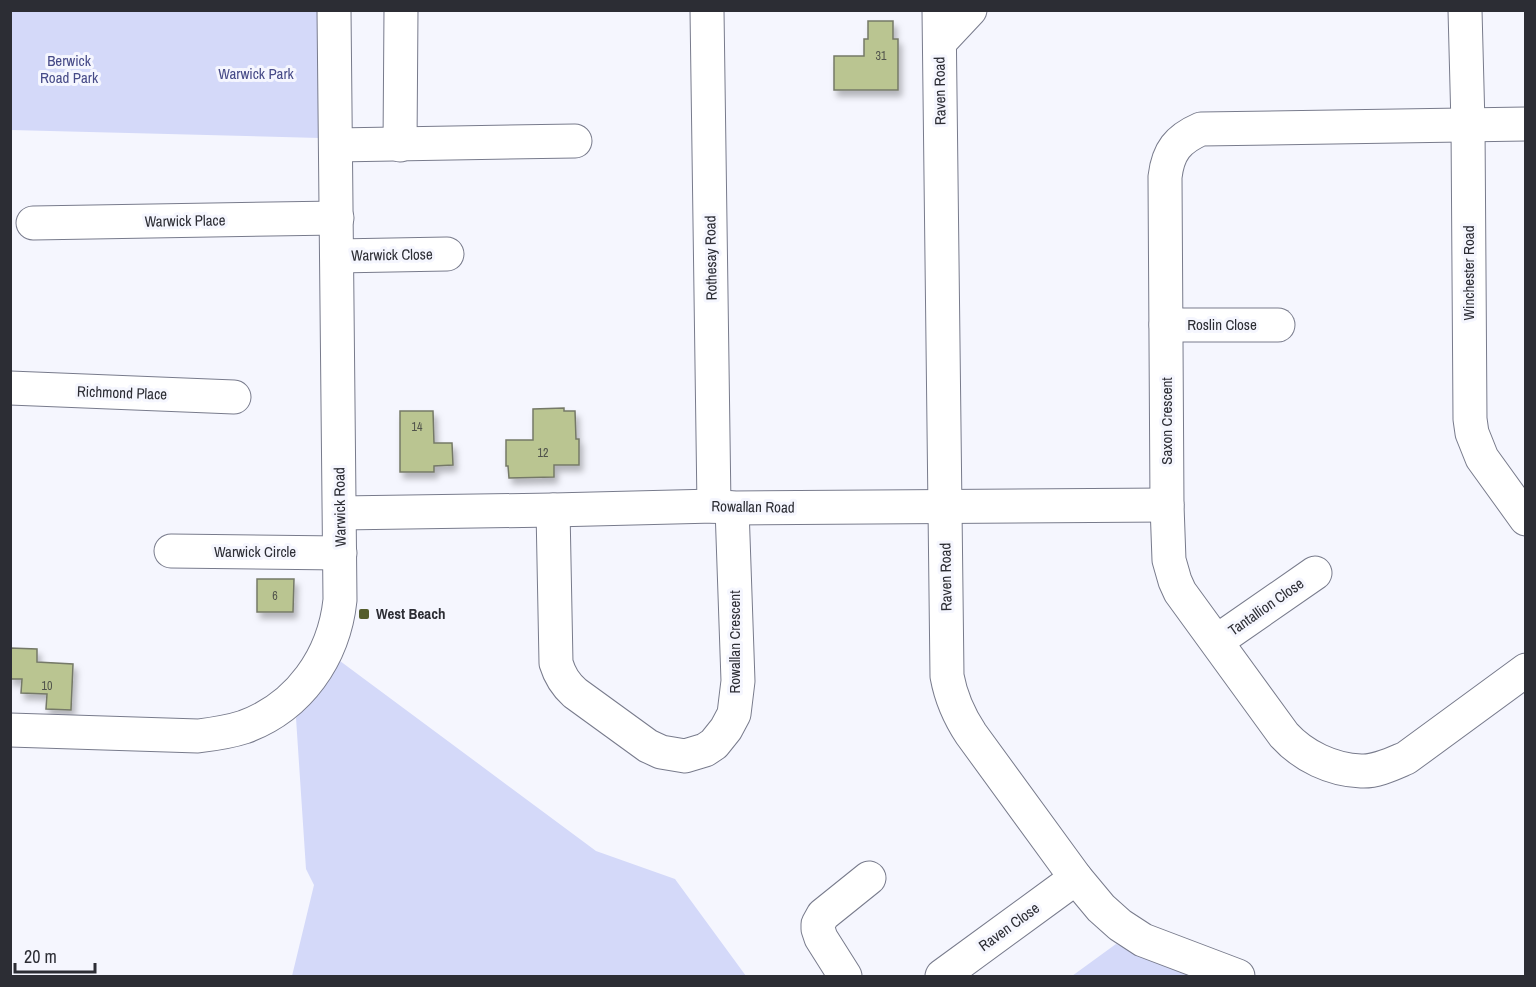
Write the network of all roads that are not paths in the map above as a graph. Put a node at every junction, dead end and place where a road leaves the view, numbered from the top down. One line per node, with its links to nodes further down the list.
1 (334, 10): 11 (street, Warwick Road)
2 (401, 10): 12 (street)
3 (707, 10): 23 (street, Rothesay Road)
4 (939, 10): 7 (street, Raven Road)
5 (970, 10): 7 (street, Raven Road)
6 (1465, 10): 9 (street, Winchester Road)
7 (940, 42): 22 (street, Raven Road)
8 (1526, 124): 9 (street, Saxon Crescent)
9 (1468, 125): 17 (street, Saxon Crescent); 26 (street, Winchester Road)
10 (575, 141): 12 (street)
11 (336, 145): 12 (street); 13 (street, Warwick Road)
12 (400, 145)
13 (336, 218): 14 (street, Warwick Place); 16 (street, Warwick Road)
14 (33, 223)
15 (447, 254): 16 (street, Warwick Close)
16 (337, 256): 25 (street, Warwick Road)
17 (1166, 325): 18 (street, Roslin Close); 21 (street, Saxon Crescent)
18 (1278, 325)
19 (10, 388): 20 (street, Richmond Place)
20 (234, 397)
21 (1167, 505): 22 (street, Rowallan Road); 30 (street, Saxon Crescent)
22 (945, 506): 23 (street, Rowallan Road); 34 (street, Raven Road)
23 (723, 507): 24 (street, Rowallan Road); 24 (street, Rowallan Crescent)
24 (553, 510): 25 (street, Rowallan Road)
25 (340, 513): 28 (street, Warwick Road)
26 (1526, 519)
27 (171, 551): 28 (street, Warwick Circle)
28 (340, 553): 32 (street, Warwick Road)
29 (1315, 573): 30 (street, Tantallion Close)
30 (1217, 641): 31 (street, Saxon Crescent)
31 (1526, 670)
32 (10, 730)
33 (869, 878): 35 (street)
34 (1076, 878): 36 (street, Raven Close); 37 (street, Raven Road)
35 (844, 976)
36 (942, 976)
37 (1238, 976)

